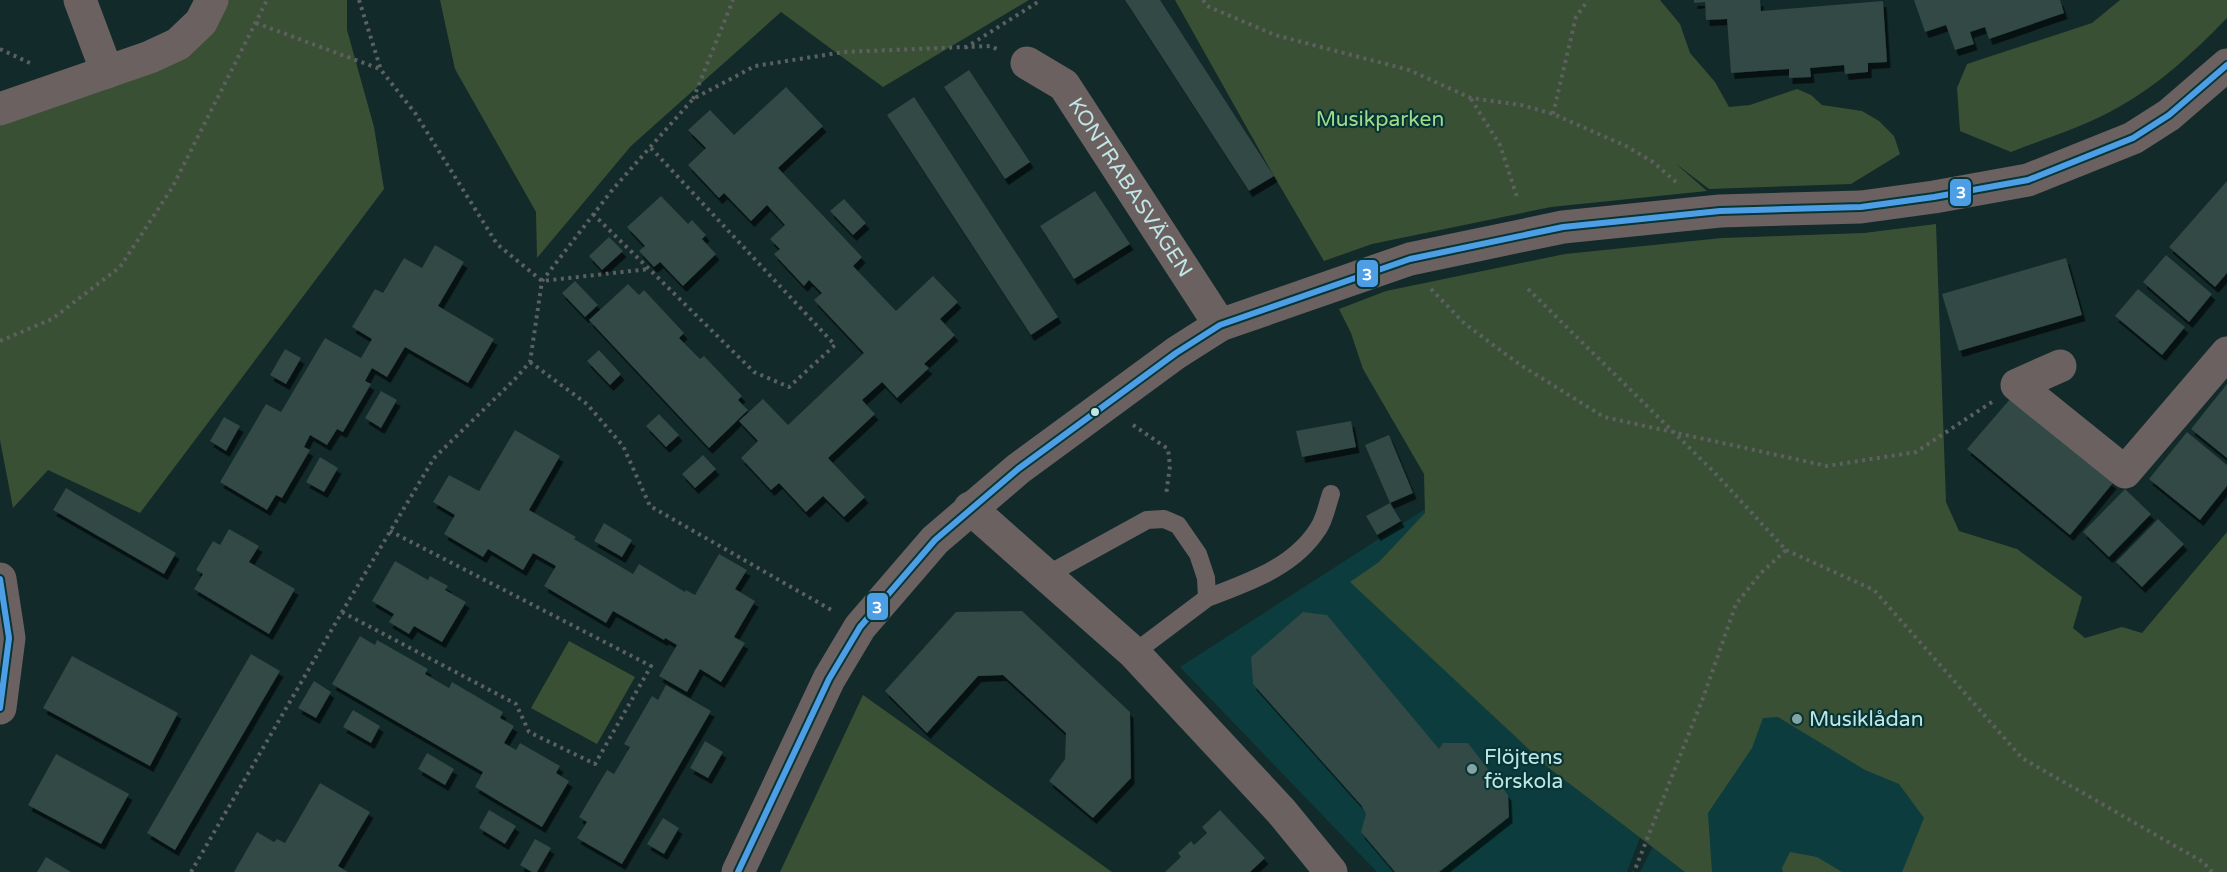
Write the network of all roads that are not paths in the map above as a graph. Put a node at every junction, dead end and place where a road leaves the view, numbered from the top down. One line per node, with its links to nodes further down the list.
1 (80, 0): 5 (street)
2 (212, 0): 5 (street)
3 (1027, 63): 7 (street, KONTRABASVÄGEN)
4 (2227, 65): 7 (street)
5 (107, 72): 6 (street)
6 (0, 109)
7 (1220, 325): 11 (street)
8 (2227, 354): 9 (street)
9 (2060, 366)
10 (1331, 494): 14 (lane)
11 (970, 508): 12 (street); 17 (street)
12 (1047, 575): 14 (lane); 15 (street)
13 (0, 579): 16 (street)
14 (1207, 598): 15 (lane)
15 (1134, 653): 18 (street)
16 (0, 708)
17 (738, 872)
18 (1331, 872)

